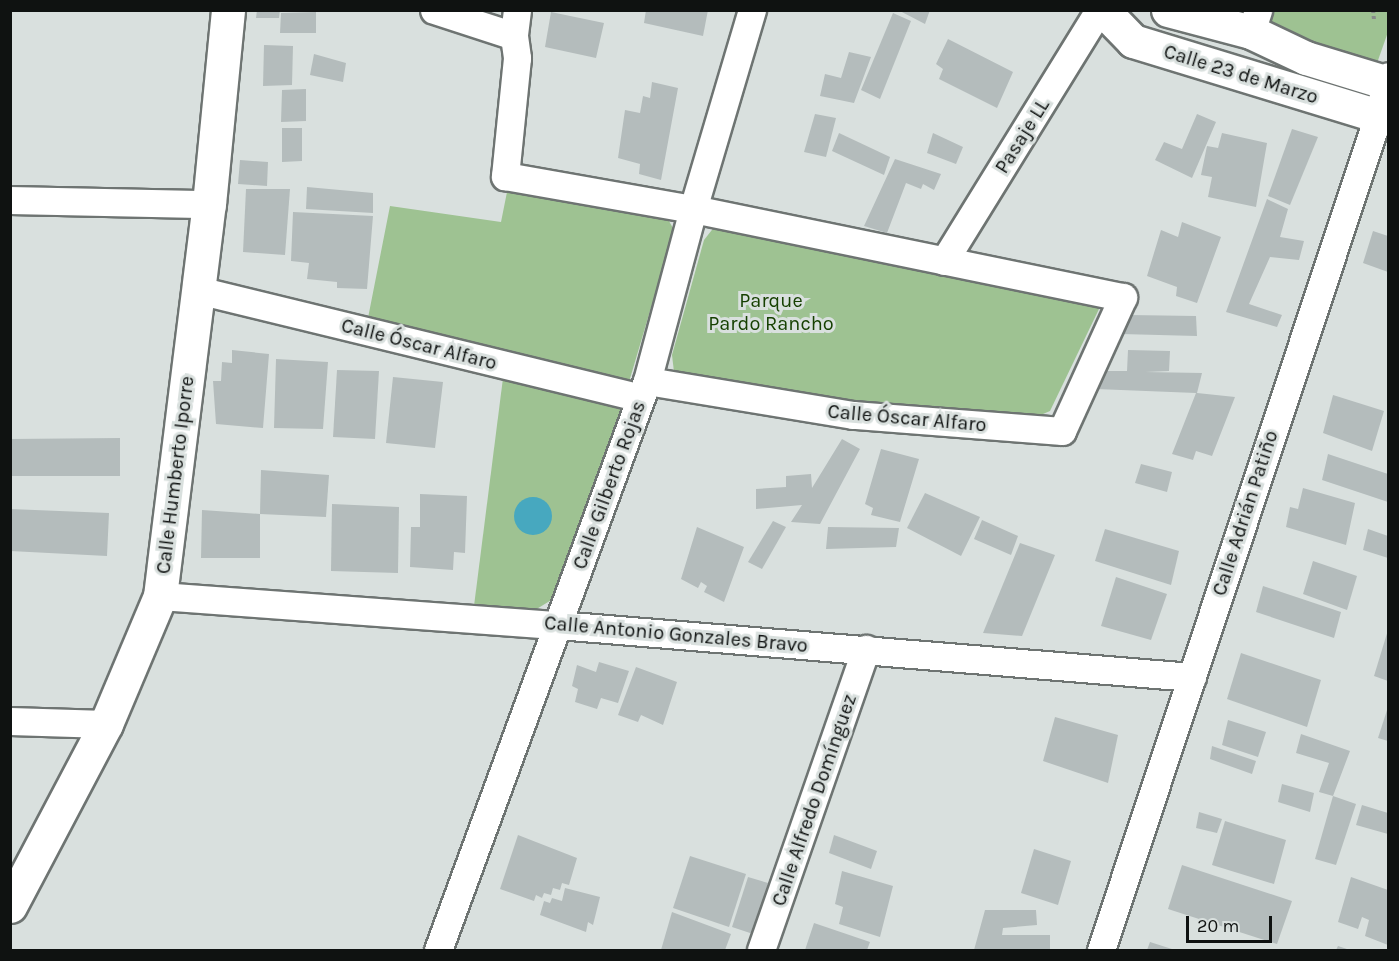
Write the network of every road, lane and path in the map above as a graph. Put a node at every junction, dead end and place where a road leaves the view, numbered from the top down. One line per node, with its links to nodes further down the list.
1 (228, 10): 13 (street, Calle Humberto Iporre)
2 (434, 10): 9 (street)
3 (752, 10): 14 (street, Calle Gilberto Rojas)
4 (1101, 10): 11 (street, Calle 23 de Marzo); 15 (street, Pasaje LL)
5 (1168, 10): 8 (street, Calle 23 de Marzo)
6 (1373, 10): 7 (path)
7 (1374, 20)
8 (1255, 21): 10 (street, Calle 23 de Marzo)
9 (515, 23): 14 (street)
10 (1388, 80): 11 (street, Calle Adrián Patiño)
11 (1383, 117): 21 (street, Calle Adrián Patiño)
12 (10, 200): 13 (street)
13 (209, 204): 16 (street, Calle Humberto Iporre)
14 (693, 209): 15 (street); 17 (street, Calle Gilberto Rojas)
15 (944, 261): 17 (street, Calle Óscar Alfaro)
16 (198, 290): 17 (street, Calle Óscar Alfaro); 18 (street, Calle Humberto Iporre)
17 (643, 390): 19 (street, Calle Gilberto Rojas)
18 (159, 596): 19 (street, Calle Antonio Gonzales Bravo); 23 (street, Calle Humberto Iporre)
19 (558, 625): 20 (street, Calle Antonio Gonzales Bravo); 25 (street, Calle Gilberto Rojas)
20 (866, 650): 21 (street, Calle Antonio Gonzales Bravo); 26 (street, Calle Alfredo Domínguez)
21 (1192, 677): 27 (street, Calle Adrián Patiño)
22 (10, 721): 23 (street)
23 (106, 724): 24 (street, Calle Humberto Iporre)
24 (10, 906)
25 (438, 951)
26 (761, 951)
27 (1101, 951)

